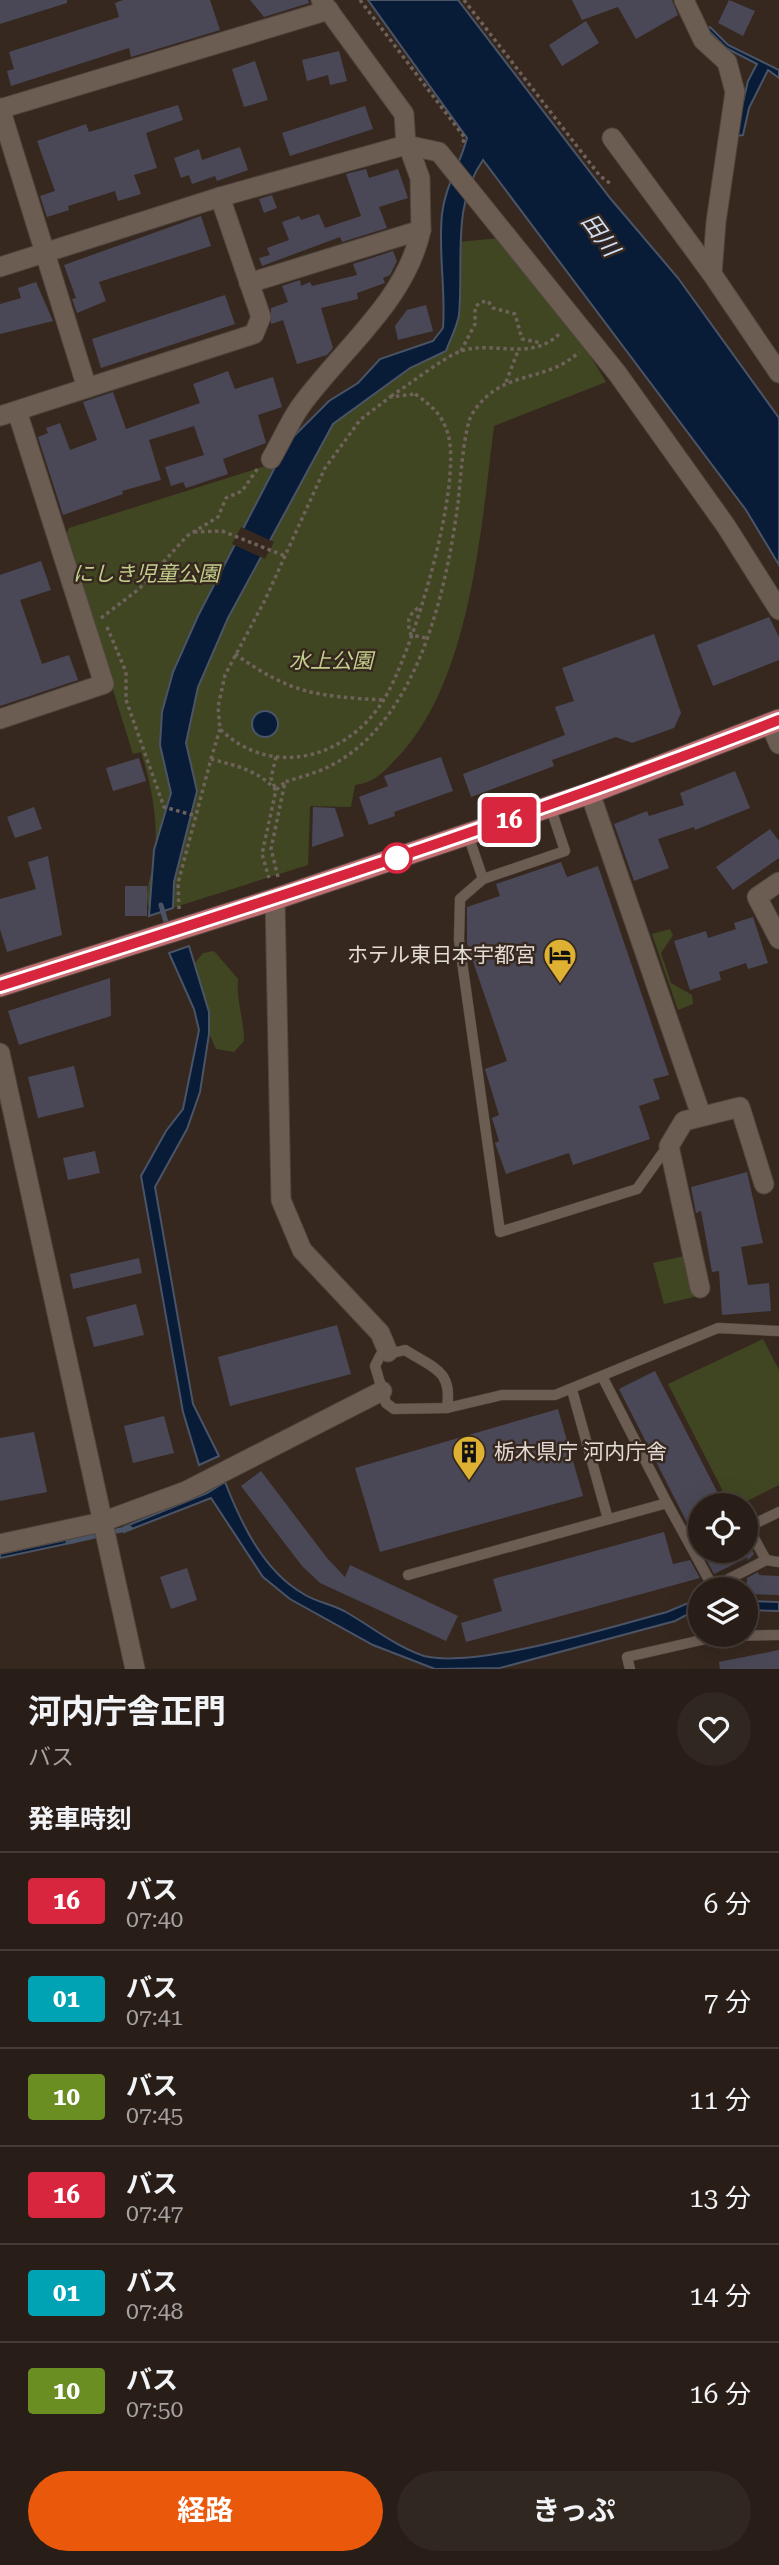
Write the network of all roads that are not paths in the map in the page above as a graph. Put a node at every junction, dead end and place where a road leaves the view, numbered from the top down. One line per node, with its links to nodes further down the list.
1 (684, 0): 10 (street)
2 (325, 5): 3 (street); 5 (street)
3 (0, 109): 8 (street)
4 (612, 138): 10 (street)
5 (407, 145): 6 (street); 7 (street); 16 (street)
6 (220, 197): 8 (street); 11 (street)
7 (421, 230): 11 (street); 15 (street)
8 (45, 253): 9 (street); 13 (street)
9 (0, 267)
10 (712, 274): 12 (street)
11 (249, 283): 13 (street)
12 (779, 373)
13 (86, 388): 14 (street)
14 (9, 413): 17 (street)
15 (271, 459)
16 (779, 610)
17 (0, 719)
18 (774, 722): 19 (street); 20 (main road)
19 (779, 744)
20 (590, 793): 21 (main road); 29 (street)
21 (550, 806): 22 (main road); 23 (lane)
22 (467, 834): 23 (lane); 25 (main road)
23 (483, 879): 30 (lane)
24 (779, 883): 26 (street)
25 (275, 899): 27 (main road); 34 (street)
26 (779, 939)
27 (0, 986)
28 (0, 1053): 42 (street)
29 (701, 1115): 30 (street); 31 (street)
30 (669, 1146): 32 (street)
31 (764, 1184)
32 (700, 1287)
33 (779, 1331): 35 (lane)
34 (388, 1352): 37 (lane); 38 (lane)
35 (603, 1378): 36 (lane); 39 (lane)
36 (572, 1390): 38 (lane); 41 (lane)
37 (382, 1391): 38 (lane); 42 (street)
38 (447, 1408)
39 (667, 1503): 41 (lane); 44 (lane)
40 (779, 1512): 44 (lane)
41 (608, 1519): 46 (lane)
42 (102, 1522): 43 (street); 48 (street)
43 (0, 1544)
44 (766, 1560): 45 (lane)
45 (779, 1562)
46 (408, 1575)
47 (779, 1635): 49 (lane)
48 (135, 1669)
49 (630, 1669)

